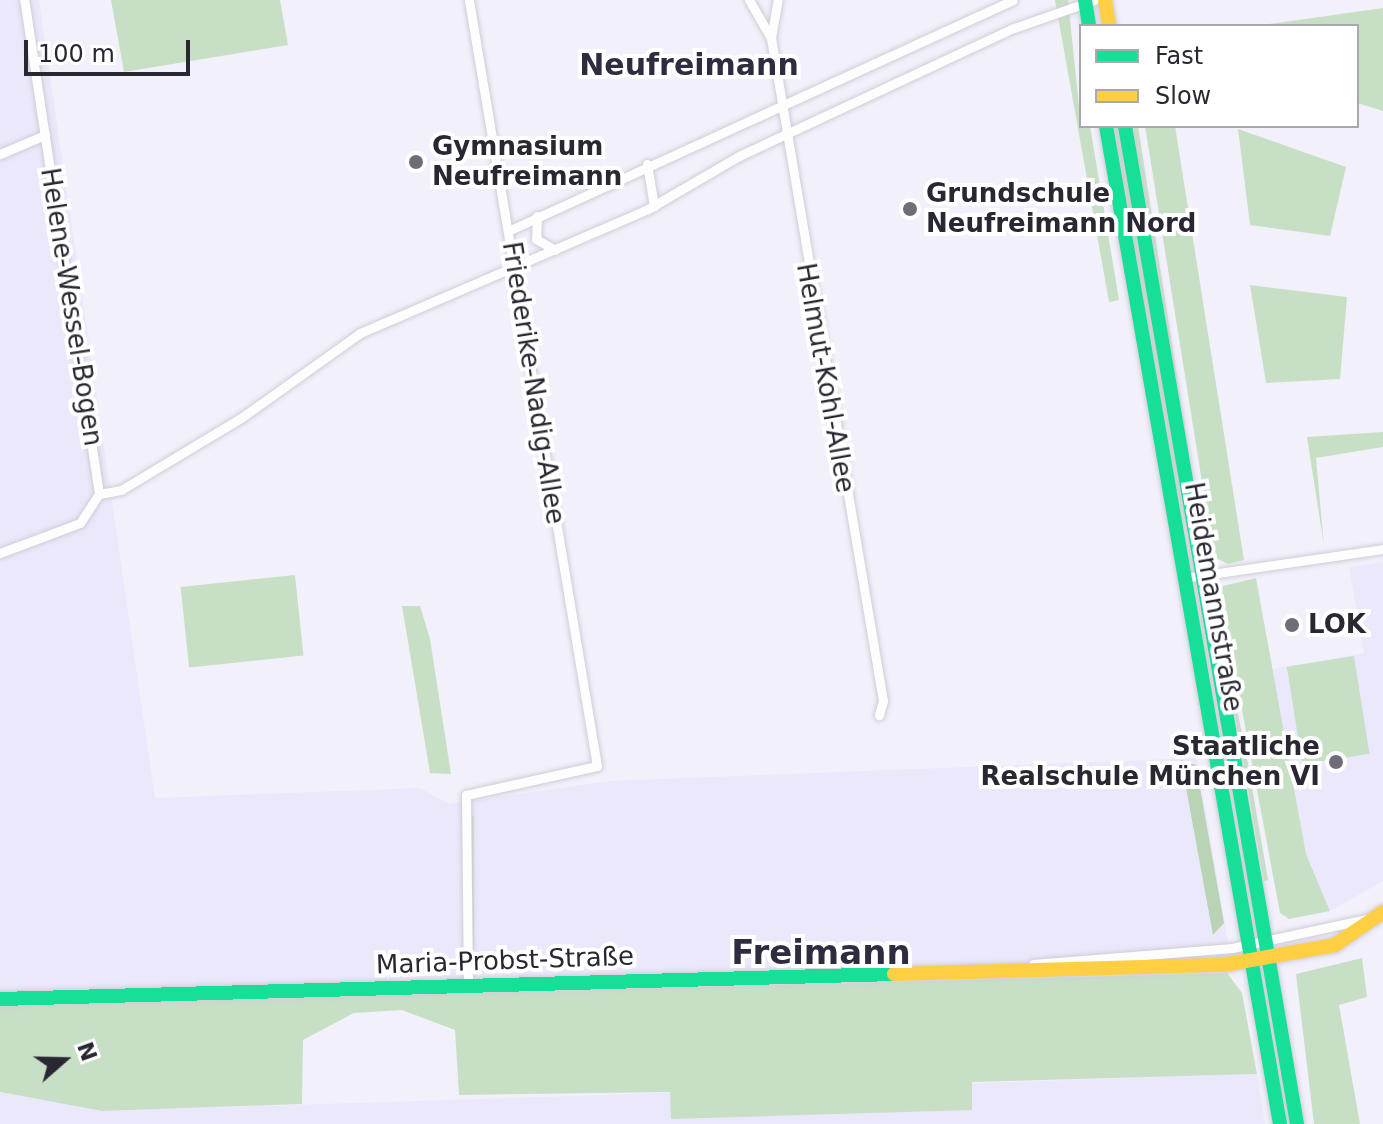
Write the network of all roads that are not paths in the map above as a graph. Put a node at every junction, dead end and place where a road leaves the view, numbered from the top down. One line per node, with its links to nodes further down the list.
1 (24, 0): 15 (street, Helene-Wessel-Bogen)
2 (469, 0): 20 (street, Friederike-Nadig-Allee)
3 (749, 0): 10 (street, Helmut-Kohl-Allee)
4 (778, 0): 10 (street, Helmut-Kohl-Allee)
5 (1013, 0): 11 (street)
6 (1105, 0): 9 (main road)
7 (1088, 3): 8 (main road); 14 (street)
8 (1089, 24)
9 (1109, 24)
10 (771, 38): 11 (street, Helmut-Kohl-Allee)
11 (782, 104): 14 (street, Helmut-Kohl-Allee); 17 (street)
12 (1106, 128): 27 (main road, Heidemannstraße)
13 (1125, 128): 26 (main road, Heidemannstraße)
14 (786, 134): 18 (street); 28 (street, Helmut-Kohl-Allee)
15 (45, 135): 16 (street); 23 (street, Helene-Wessel-Bogen)
16 (0, 154)
17 (647, 164): 18 (street); 19 (street)
18 (654, 206): 21 (street)
19 (538, 214): 20 (street); 21 (street)
20 (508, 231): 22 (street, Friederike-Nadig-Allee)
21 (555, 250): 22 (street)
22 (514, 262): 23 (street); 35 (street, Friederike-Nadig-Allee)
23 (99, 494): 25 (street)
24 (1383, 549): 26 (street)
25 (0, 553)
26 (1201, 576): 27 (street); 30 (main road, Heidemannstraße)
27 (1184, 578): 31 (main road, Heidemannstraße)
28 (879, 715)
29 (1382, 913): 30 (street, Maria-Probst-Straße); 32 (main road, Maria-Probst-Straße)
30 (1269, 941): 31 (street, Maria-Probst-Straße); 32 (main road, Heidemannstraße)
31 (1251, 945): 33 (main road, Heidemannstraße); 34 (street, Maria-Probst-Straße)
32 (1272, 957): 33 (main road, Maria-Probst-Straße); 38 (main road, Heidemannstraße)
33 (1253, 961): 34 (main road, Maria-Probst-Straße); 37 (main road, Heidemannstraße)
34 (1010, 969): 35 (main road, Maria-Probst-Straße)
35 (468, 986): 36 (main road, Maria-Probst-Straße)
36 (0, 999)
37 (1280, 1124)
38 (1297, 1124)

